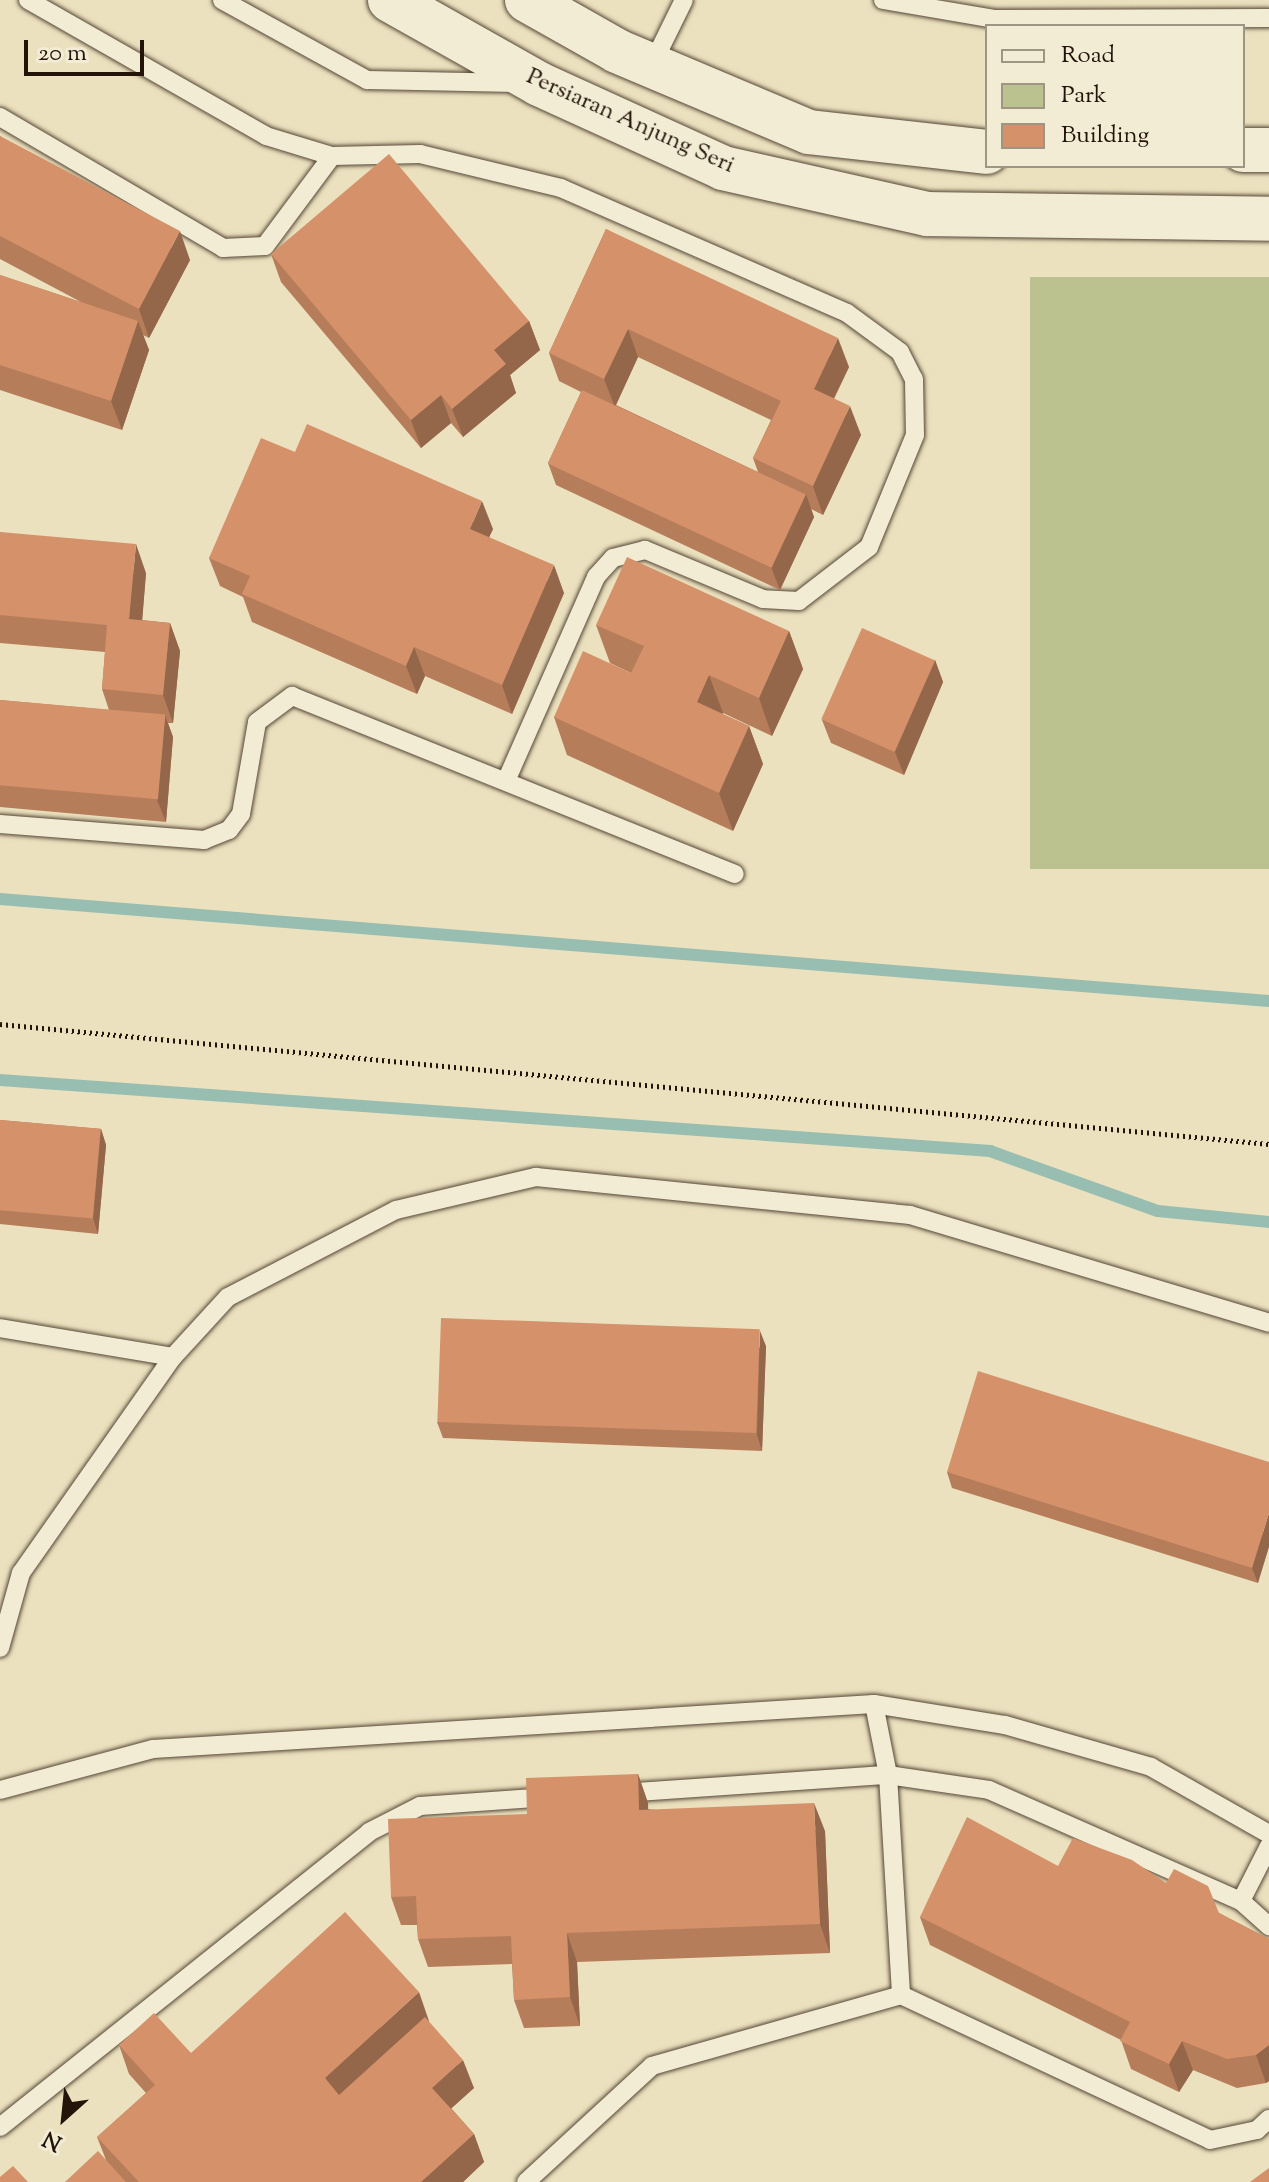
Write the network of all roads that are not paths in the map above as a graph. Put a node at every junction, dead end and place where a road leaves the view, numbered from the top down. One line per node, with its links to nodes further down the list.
1 (28, 0): 14 (lane)
2 (222, 0): 9 (lane)
3 (390, 0): 9 (street, Persiaran Anjung Seri)
4 (527, 0): 8 (street)
5 (684, 0): 8 (lane)
6 (883, 0): 7 (lane)
7 (1269, 18)
8 (652, 65): 13 (street)
9 (539, 84): 15 (street, Persiaran Anjung Seri)
10 (0, 117): 14 (lane)
11 (1245, 150): 12 (street)
12 (1269, 150)
13 (985, 152)
14 (332, 156): 16 (lane)
15 (1269, 219)
16 (507, 779): 17 (lane); 18 (lane)
17 (0, 824)
18 (735, 874)
19 (1269, 1323): 21 (lane)
20 (0, 1328): 21 (lane)
21 (173, 1357): 22 (lane)
22 (0, 1648)
23 (874, 1704): 24 (lane); 25 (lane); 28 (lane)
24 (888, 1775): 26 (lane); 30 (lane); 32 (lane)
25 (0, 1790)
26 (607, 1794)
27 (576, 1796): 34 (lane)
28 (1269, 1834)
29 (1269, 1846): 30 (lane)
30 (1241, 1901): 31 (lane)
31 (1269, 1926)
32 (901, 1995): 33 (lane); 35 (lane)
33 (1269, 2119)
34 (0, 2127)
35 (526, 2182)

